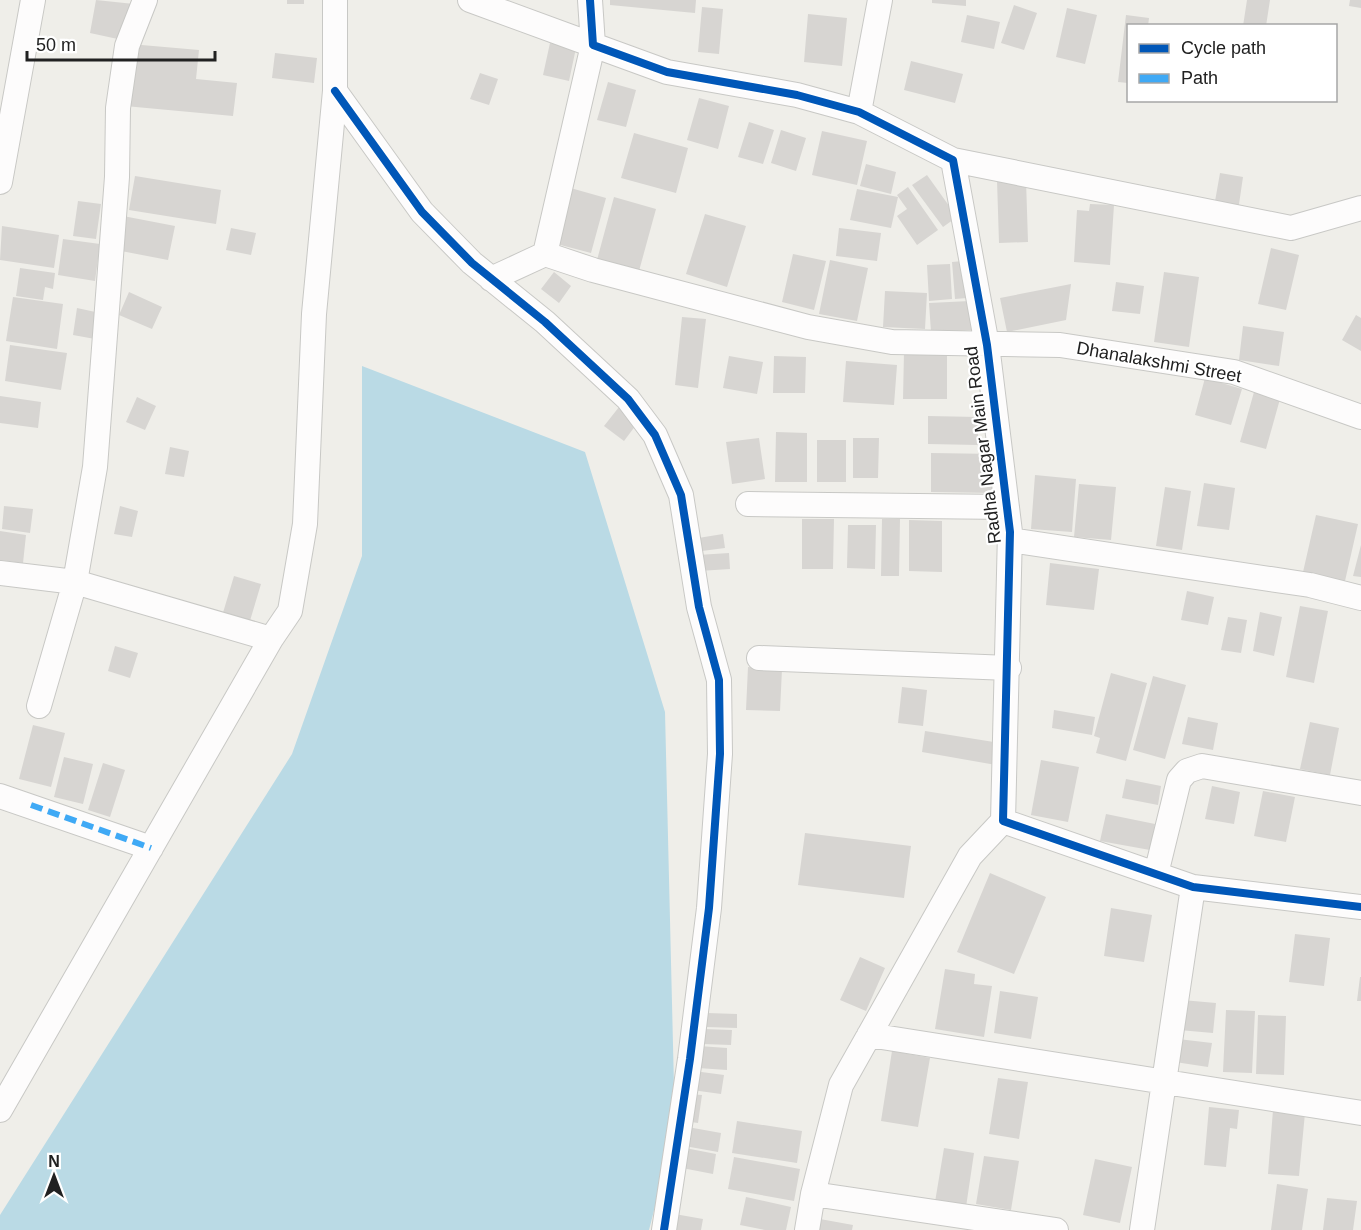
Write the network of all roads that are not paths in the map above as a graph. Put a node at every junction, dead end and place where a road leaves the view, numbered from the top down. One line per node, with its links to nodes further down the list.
1 (33, 0): 11 (street)
2 (145, 0): 21 (street)
3 (335, 0): 8 (street)
4 (470, 0): 7 (street)
5 (590, 0): 7 (street)
6 (880, 0): 9 (street)
7 (593, 45): 9 (street); 13 (street)
8 (335, 91): 14 (street); 23 (street)
9 (859, 112): 10 (street)
10 (953, 160): 12 (street); 15 (street, Radha Nagar Main Road)
11 (0, 182)
12 (1361, 207)
13 (545, 254): 14 (street); 15 (street, Dhanalakshmi Street)
14 (491, 279): 39 (street)
15 (987, 345): 16 (street, Dhanalakshmi Street); 18 (street, Radha Nagar Main Road)
16 (1361, 417)
17 (748, 504): 18 (street)
18 (1006, 507): 19 (street, Radha Nagar Main Road)
19 (1010, 540): 22 (street); 25 (street, Radha Nagar Main Road)
20 (0, 573): 21 (street)
21 (75, 582): 23 (street); 26 (street)
22 (1361, 598)
23 (271, 639): 30 (street)
24 (759, 658): 25 (street)
25 (1009, 668): 29 (street, Radha Nagar Main Road)
26 (39, 706)
27 (1361, 793): 31 (street)
28 (0, 796): 30 (street)
29 (1003, 821): 31 (street); 34 (street)
30 (151, 848): 36 (street)
31 (1156, 874): 32 (street)
32 (1193, 887): 33 (street); 35 (street)
33 (1361, 907)
34 (869, 1035): 35 (street); 38 (street)
35 (1164, 1081): 37 (street); 42 (street)
36 (0, 1110)
37 (1361, 1113)
38 (813, 1194): 40 (street); 41 (street)
39 (664, 1230)
40 (807, 1230)
41 (1056, 1230)
42 (1142, 1230)

